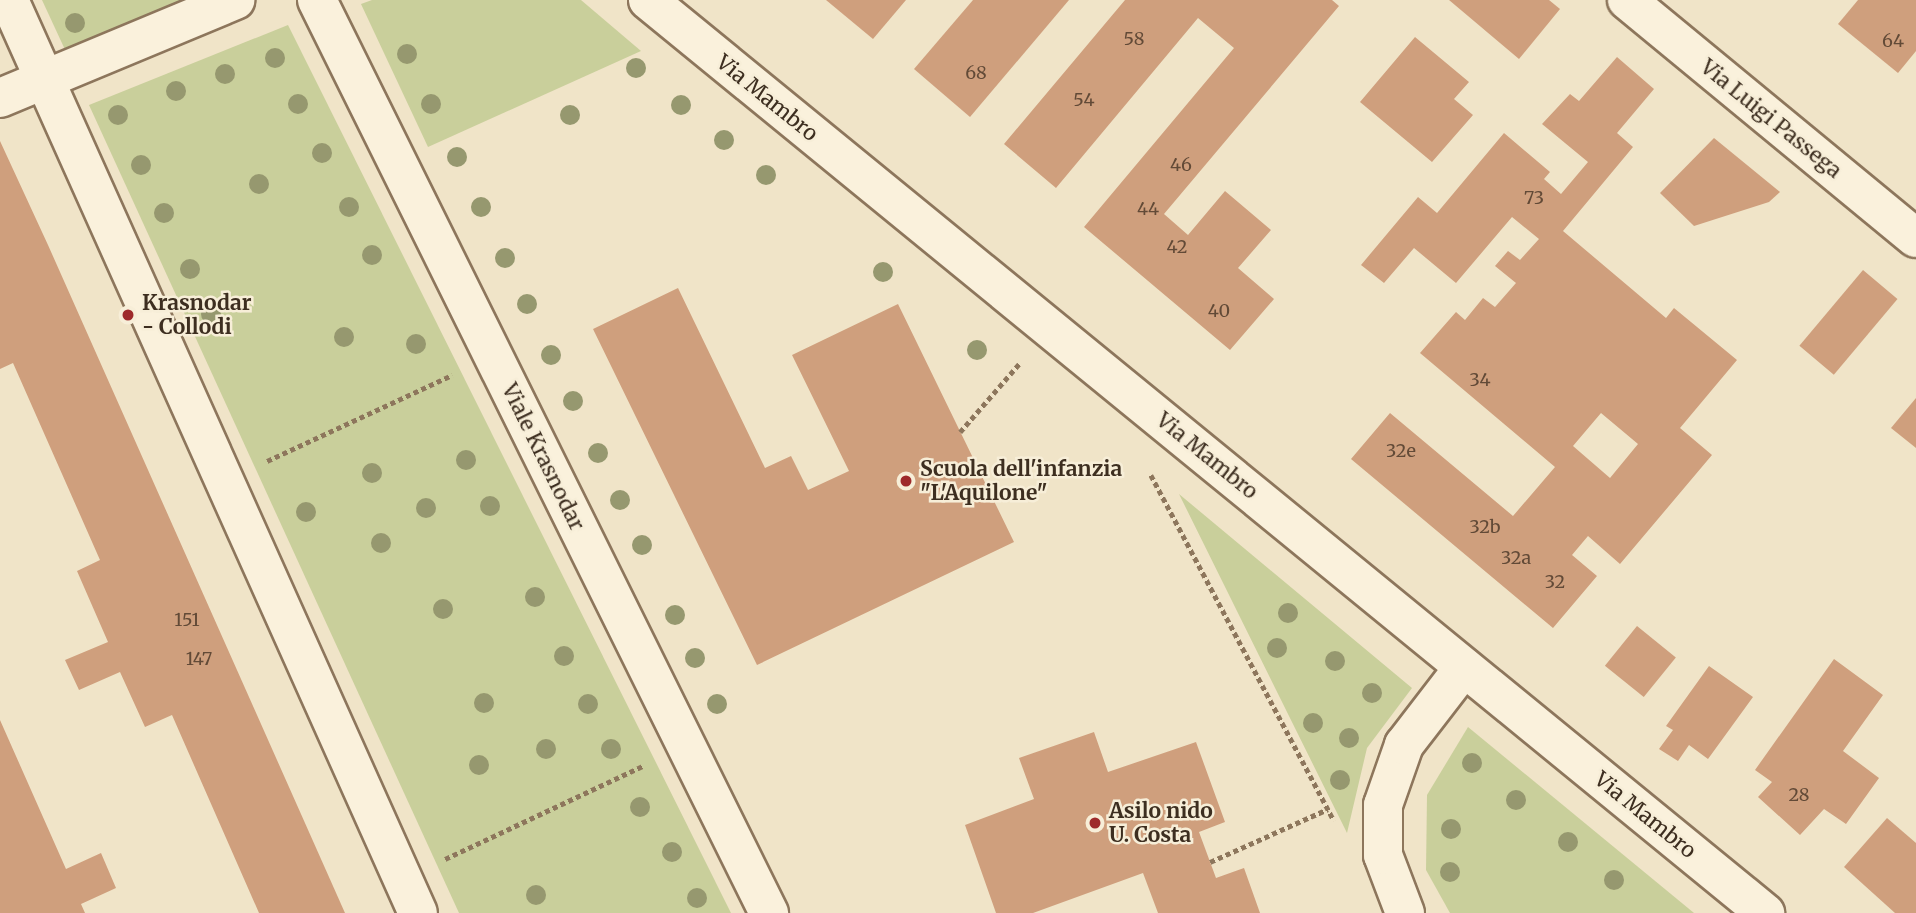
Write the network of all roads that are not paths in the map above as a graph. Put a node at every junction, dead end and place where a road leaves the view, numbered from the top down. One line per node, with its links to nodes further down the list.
1 (9, 0): 6 (street)
2 (235, 0): 6 (street)
3 (317, 0): 11 (street, Viale Krasnodar)
4 (648, 0): 9 (street, Via Mambro)
5 (1627, 0): 8 (street, Via Luigi Passega)
6 (44, 78): 7 (street); 10 (street)
7 (0, 97)
8 (1916, 238)
9 (1464, 667): 12 (street); 13 (street, Via Mambro)
10 (418, 913)
11 (769, 913)
12 (1405, 913)
13 (1765, 913)

